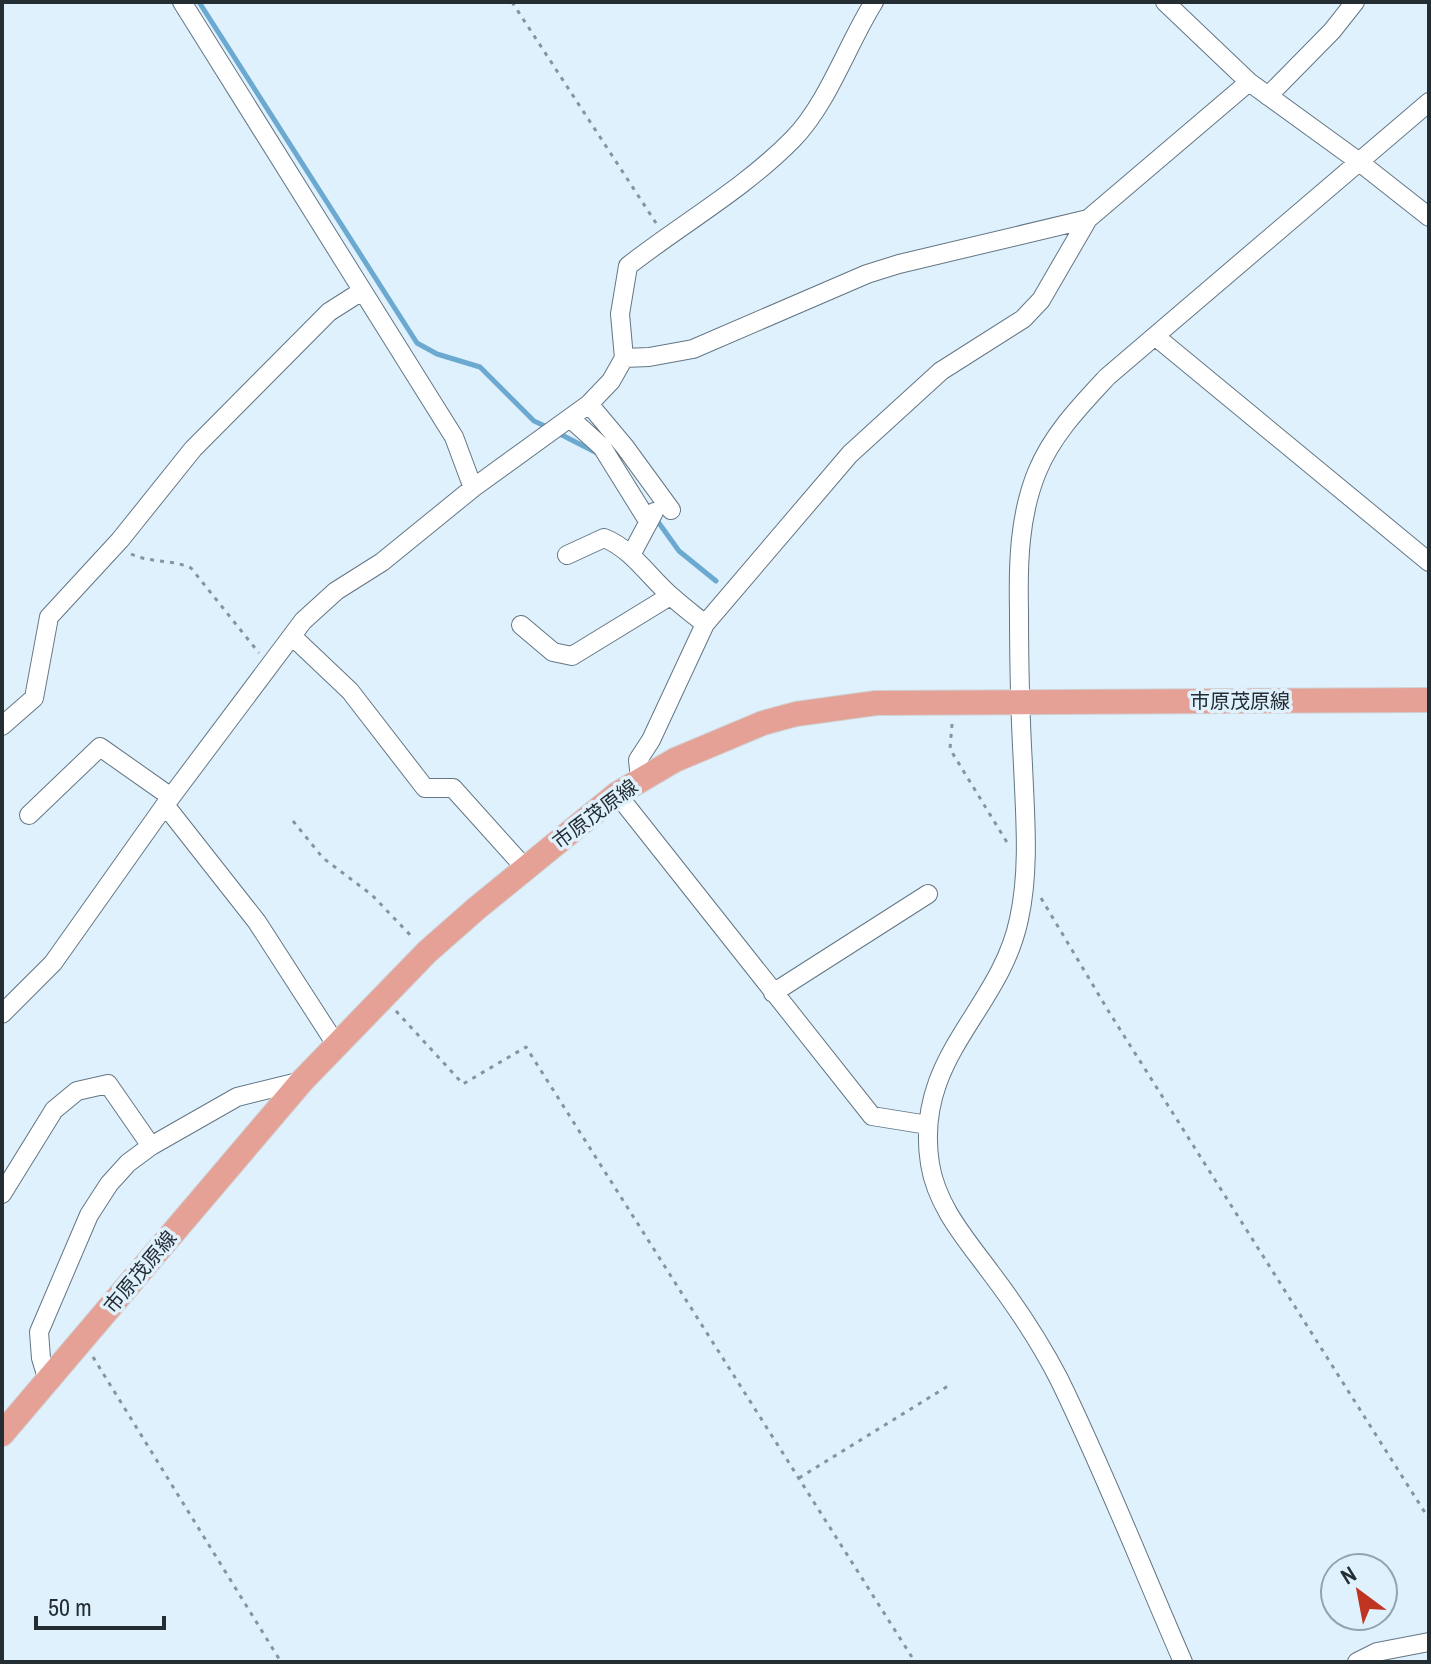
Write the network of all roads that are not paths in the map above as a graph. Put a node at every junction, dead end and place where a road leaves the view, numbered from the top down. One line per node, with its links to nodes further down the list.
1 (182, 2): 11 (street)
2 (874, 2): 13 (street)
3 (1165, 2): 5 (street)
4 (1355, 2): 6 (street)
5 (1249, 82): 6 (street); 10 (street)
6 (1268, 96): 8 (street)
7 (1429, 102): 8 (street)
8 (1358, 161): 9 (street); 12 (street)
9 (1429, 217)
10 (1088, 219): 13 (street); 22 (street)
11 (362, 291): 16 (street); 27 (street)
12 (1155, 336): 20 (street); 26 (street)
13 (624, 358): 14 (street)
14 (589, 404): 15 (street); 17 (street)
15 (570, 418): 16 (street); 17 (street)
16 (473, 488): 24 (street)
17 (648, 521): 19 (street)
18 (567, 555): 19 (street)
19 (631, 555): 21 (street)
20 (1429, 562)
21 (670, 596): 22 (street); 23 (street)
22 (705, 624): 28 (street)
23 (521, 625)
24 (292, 636): 30 (street); 32 (street)
25 (1429, 700): 26 (main road, 市原茂原線)
26 (1020, 702): 28 (main road, 市原茂原線); 38 (street)
27 (2, 726)
28 (640, 779): 29 (main road, 市原茂原線)
29 (617, 794): 32 (main road, 市原茂原線); 34 (street)
30 (168, 801): 31 (street); 35 (street); 36 (street)
31 (29, 815)
32 (525, 868): 36 (main road, 市原茂原線)
33 (928, 894): 34 (street)
34 (773, 993): 38 (street)
35 (2, 1014)
36 (337, 1046): 37 (main road, 市原茂原線)
37 (302, 1081): 39 (street); 41 (main road, 市原茂原線)
38 (928, 1125): 44 (street)
39 (151, 1146): 40 (street); 41 (street)
40 (2, 1194)
41 (48, 1381): 42 (main road, 市原茂原線)
42 (2, 1434)
43 (1429, 1642): 45 (street)
44 (1183, 1662)
45 (1357, 1662)

